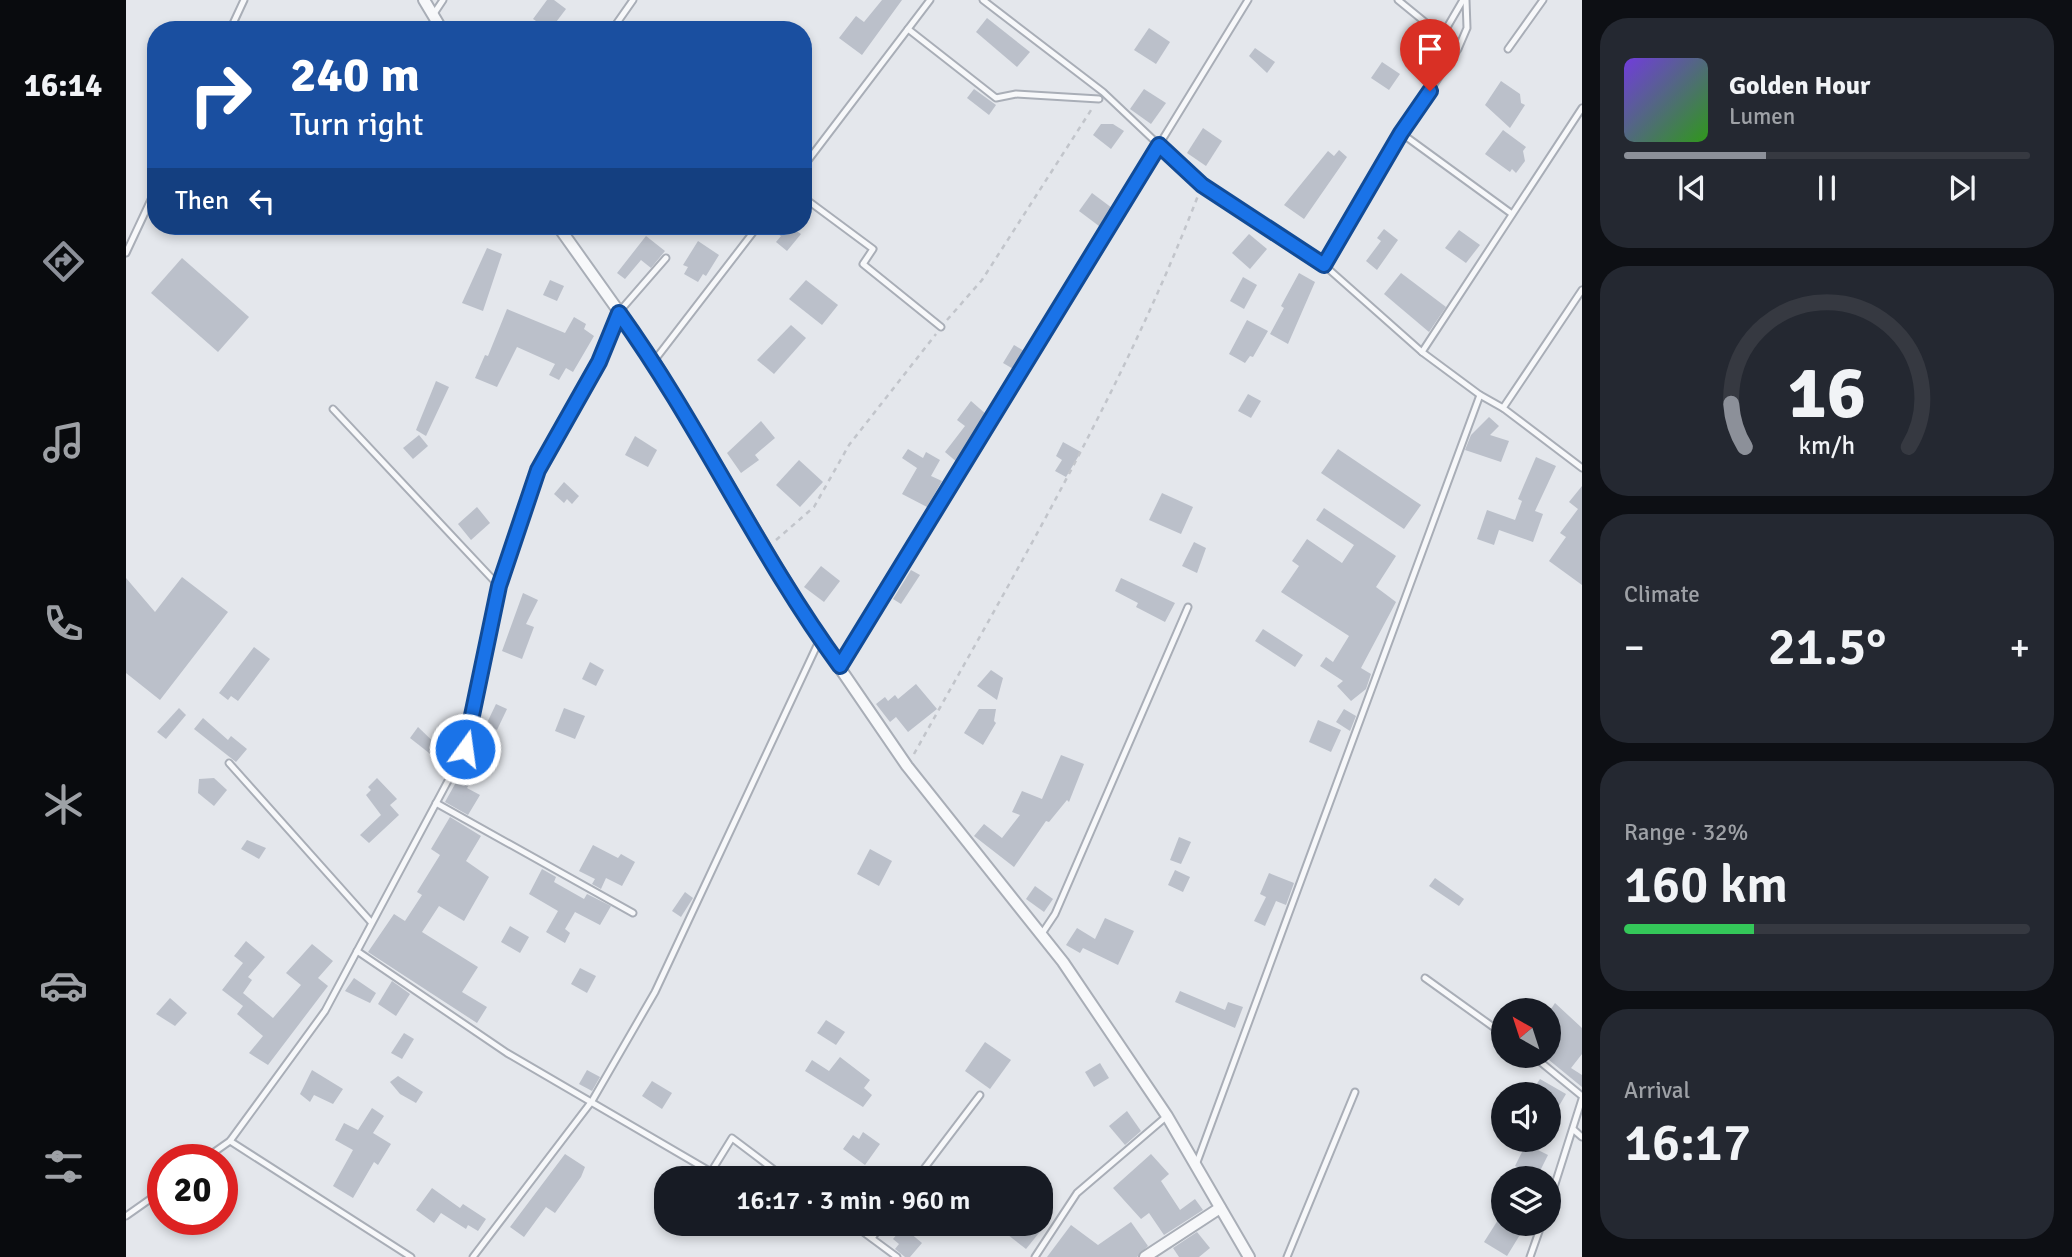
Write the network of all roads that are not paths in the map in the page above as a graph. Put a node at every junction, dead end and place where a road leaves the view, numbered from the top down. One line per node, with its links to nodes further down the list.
1 (244, 0): 12 (lane)
2 (424, 0): 11 (street)
3 (443, 0): 11 (lane)
4 (633, 0): 14 (lane)
5 (930, 0): 15 (lane)
6 (982, 0): 20 (lane)
7 (1248, 0): 20 (lane)
8 (1398, 0): 9 (lane)
9 (1465, 0): 19 (lane)
10 (1543, 0): 16 (lane)
11 (433, 15): 13 (street)
12 (234, 21)
13 (437, 21)
14 (618, 21)
15 (908, 29): 17 (lane); 21 (lane)
16 (1508, 49)
17 (1099, 99)
18 (1582, 108): 24 (lane)
19 (1401, 133): 24 (lane); 29 (lane)
20 (1159, 145): 29 (lane); 42 (lane)
21 (812, 155)
22 (812, 204): 32 (lane)
23 (147, 208): 27 (lane)
24 (1512, 214): 33 (lane)
25 (564, 235): 31 (street)
26 (751, 235): 34 (lane)
27 (126, 253)
28 (666, 258): 31 (lane)
29 (1324, 265): 33 (lane)
30 (1582, 290): 36 (lane)
31 (619, 313): 34 (street); 39 (lane)
32 (941, 327)
33 (1422, 352): 35 (lane)
34 (654, 361): 41 (street)
35 (1480, 396): 36 (lane); 61 (lane)
36 (1503, 408): 38 (lane)
37 (333, 409): 39 (lane)
38 (1582, 468)
39 (499, 586): 44 (lane)
40 (1188, 607): 47 (lane)
41 (820, 639): 42 (street); 55 (lane)
42 (840, 666): 47 (street)
43 (229, 763): 46 (lane)
44 (436, 803): 45 (lane); 46 (lane)
45 (633, 913)
46 (371, 922): 48 (lane)
47 (1041, 935): 56 (street)
48 (357, 951): 55 (lane); 59 (lane)
49 (1425, 978): 50 (lane)
50 (1491, 1025)
51 (1547, 1068): 54 (lane)
52 (1355, 1092): 79 (lane)
53 (980, 1095): 65 (lane)
54 (1582, 1097): 57 (lane)
55 (592, 1101): 62 (lane); 74 (lane)
56 (1167, 1116): 61 (street); 76 (lane)
57 (1574, 1130): 58 (lane); 66 (lane)
58 (1582, 1138)
59 (230, 1141): 60 (lane); 73 (lane)
60 (226, 1144)
61 (1196, 1165): 68 (street)
62 (701, 1166)
63 (715, 1166): 64 (lane)
64 (769, 1166)
65 (926, 1166)
66 (1561, 1168)
67 (147, 1201): 69 (lane)
68 (1220, 1208): 77 (street); 78 (street)
69 (126, 1216)
70 (869, 1236): 72 (lane)
71 (1537, 1236): 80 (lane)
72 (872, 1238): 75 (lane)
73 (411, 1257)
74 (473, 1257)
75 (897, 1257)
76 (1035, 1257)
77 (1146, 1257)
78 (1249, 1257)
79 (1287, 1257)
80 (1530, 1257)

